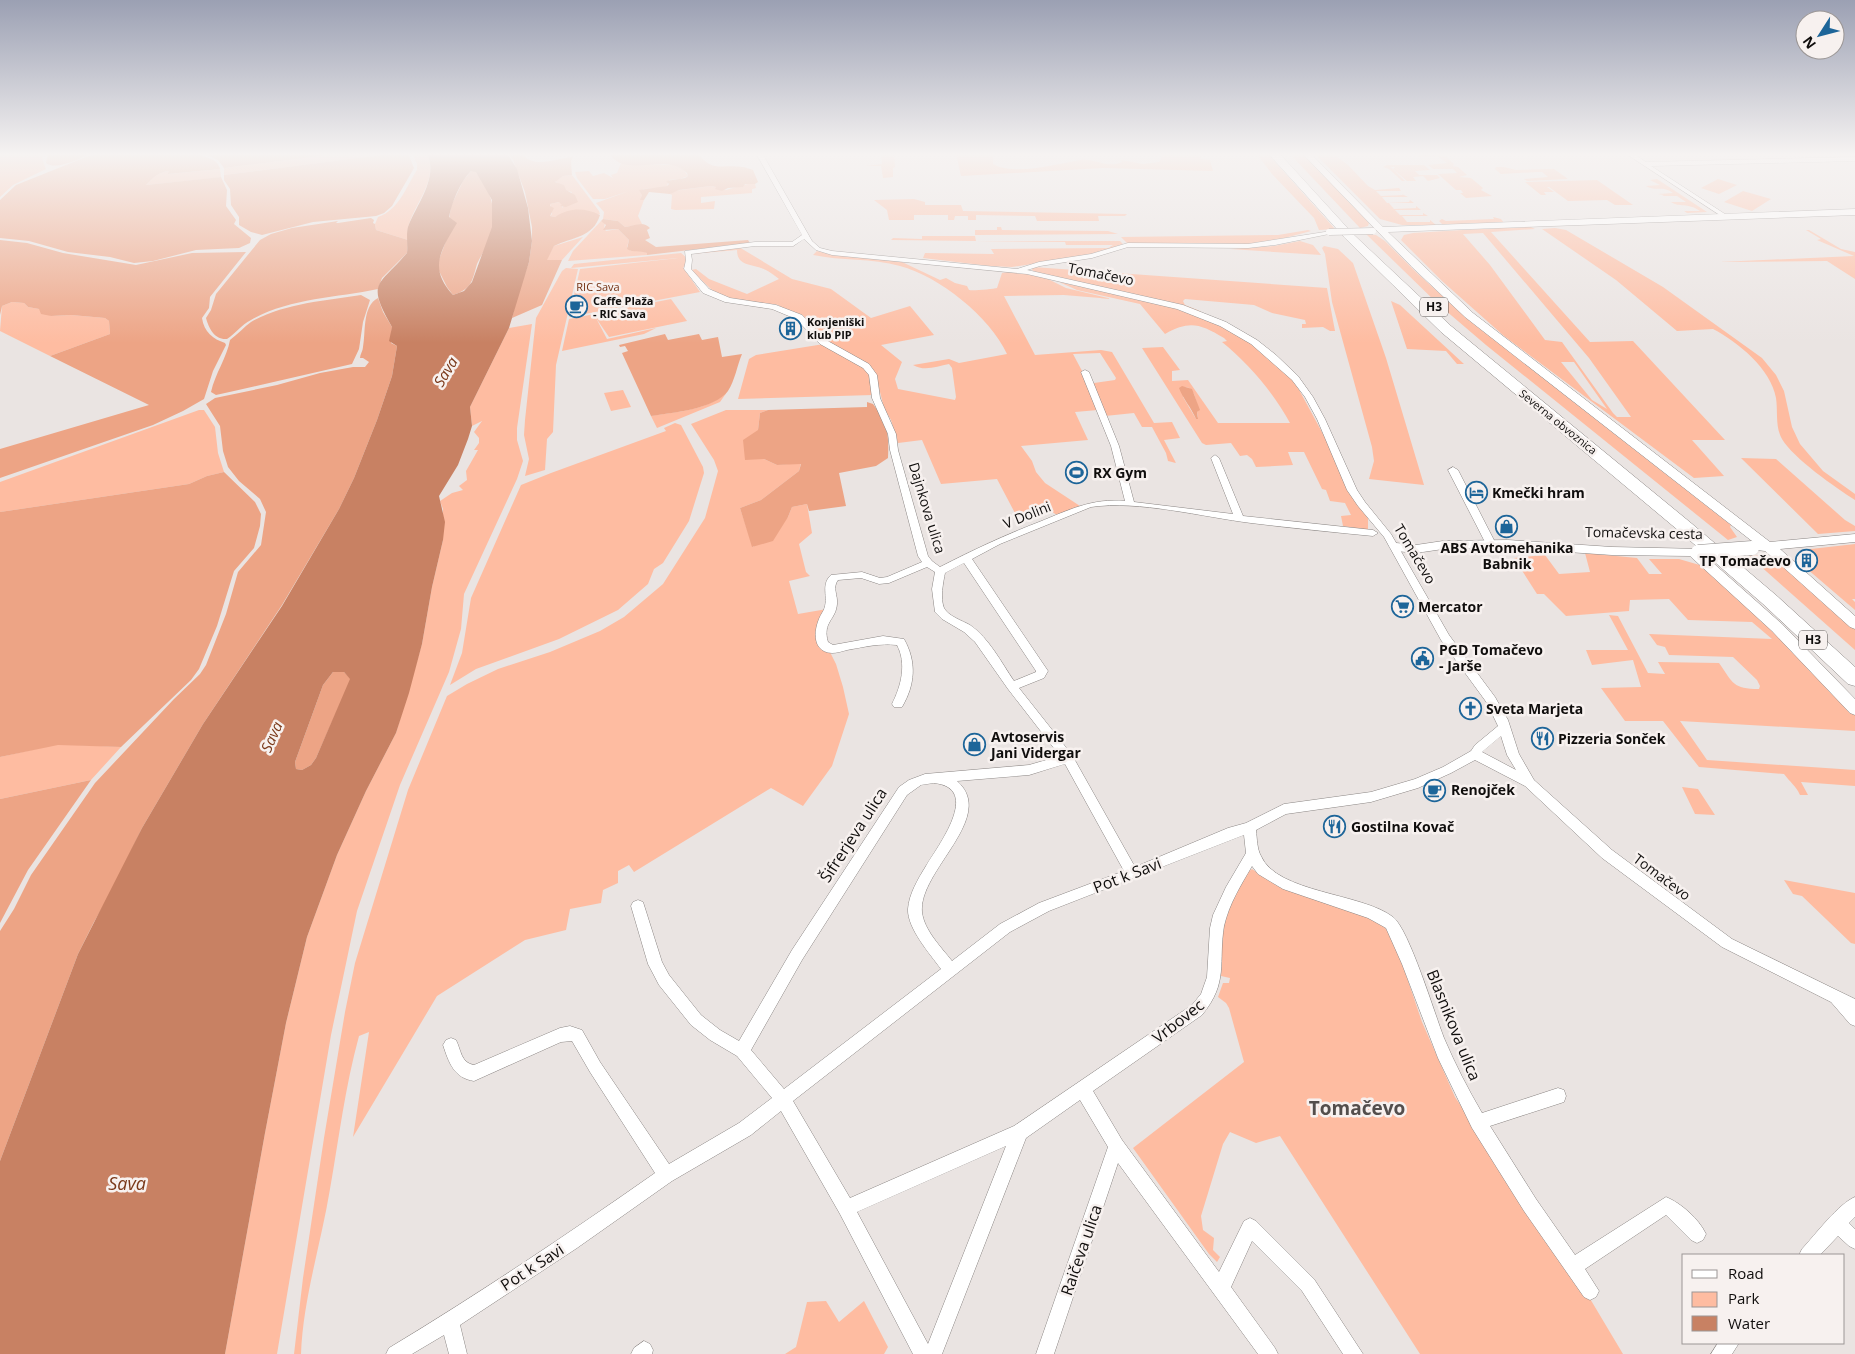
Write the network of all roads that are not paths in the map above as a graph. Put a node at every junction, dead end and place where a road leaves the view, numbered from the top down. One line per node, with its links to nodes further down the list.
1 (794, 216): 8 (street)
2 (1331, 216): 25 (highway, Severna obvoznica / H3)
3 (1342, 216): 27 (highway, Severna obvoznica / H3)
4 (1364, 216): 7 (street)
5 (1747, 216): 6 (street)
6 (1726, 217): 7 (street)
7 (1377, 231): 9 (street, bridge); 19 (street)
8 (805, 236): 9 (street, Tomačevo); 23 (street, Dajnkova ulica)
9 (1020, 270): 15 (street, Tomačevo)
10 (1085, 372): 13 (street)
11 (1214, 458): 14 (street)
12 (1453, 470): 18 (street)
13 (1130, 503): 14 (street, V Dolini); 22 (street, V Dolini)
14 (1240, 518): 16 (street, V Dolini)
15 (1373, 518): 16 (street); 20 (street, Tomačevo)
16 (1373, 533): 20 (street, V Dolini)
17 (1855, 538): 19 (street, Tomačevska cesta)
18 (1491, 544): 20 (street, Tomačevska cesta); 21 (street, Tomačevska cesta)
19 (1767, 546): 21 (street, Tomačevska cesta, bridge); 26 (street)
20 (1396, 547): 33 (street, Tomačevo)
21 (1695, 552): 32 (street)
22 (966, 558): 24 (street, V Dolini); 29 (street, Dajnkova ulica)
23 (928, 563): 24 (street, Dajnkova ulica); 31 (street)
24 (940, 572): 29 (street, Dajnkova ulica)
25 (1770, 600): 28 (highway, Severna obvoznica / H3); 30 (highway)
26 (1855, 624)
27 (1855, 663)
28 (1855, 679)
29 (1012, 686): 35 (street, Dajnkova ulica)
30 (1855, 692)
31 (898, 704)
32 (1855, 709)
33 (1504, 727): 34 (street, Pot k Savi); 37 (street, Tomačevo)
34 (1475, 754): 37 (street); 38 (street, Pot k Savi)
35 (1068, 758): 36 (street); 40 (street, Dajnkova ulica)
36 (940, 778): 42 (street); 47 (street, Šifrerjeva ulica)
37 (1530, 783): 43 (street, Tomačevo)
38 (1249, 828): 39 (street, Blasnikova ulica); 40 (street, Pot k Savi)
39 (1253, 853): 48 (street, Vrbovec); 51 (street, Blasnikova ulica)
40 (1132, 874): 42 (street, Pot k Savi)
41 (638, 906): 47 (street)
42 (951, 971): 50 (street, Pot k Savi)
43 (1830, 993): 44 (street, Tomačevo); 45 (street)
44 (1855, 1006)
45 (1855, 1019)
46 (451, 1045): 54 (street)
47 (742, 1051): 50 (street)
48 (1083, 1090): 52 (street, Vrbovec); 53 (street)
49 (1558, 1096): 51 (street)
50 (783, 1099): 54 (street, Pot k Savi); 56 (street)
51 (1478, 1122): 61 (street, Blasnikova ulica)
52 (1020, 1132): 56 (street, Vrbovec); 69 (street)
53 (1116, 1146): 62 (street); 70 (street, Raičeva ulica)
54 (666, 1175): 64 (street, Pot k Savi)
55 (1855, 1204): 57 (street)
56 (846, 1208): 68 (street)
57 (1836, 1223): 59 (street); 60 (street)
58 (1697, 1234): 61 (street)
59 (1855, 1240)
60 (1809, 1254)
61 (1572, 1267): 63 (street, Blasnikova ulica)
62 (1221, 1288): 71 (street); 72 (street)
63 (1590, 1291)
64 (450, 1321): 66 (street, Pot k Savi); 67 (street)
65 (1729, 1344): 73 (street)
66 (395, 1354)
67 (458, 1354)
68 (923, 1354)
69 (933, 1354)
70 (1045, 1354)
71 (1269, 1354)
72 (1354, 1354)
73 (1720, 1354)

